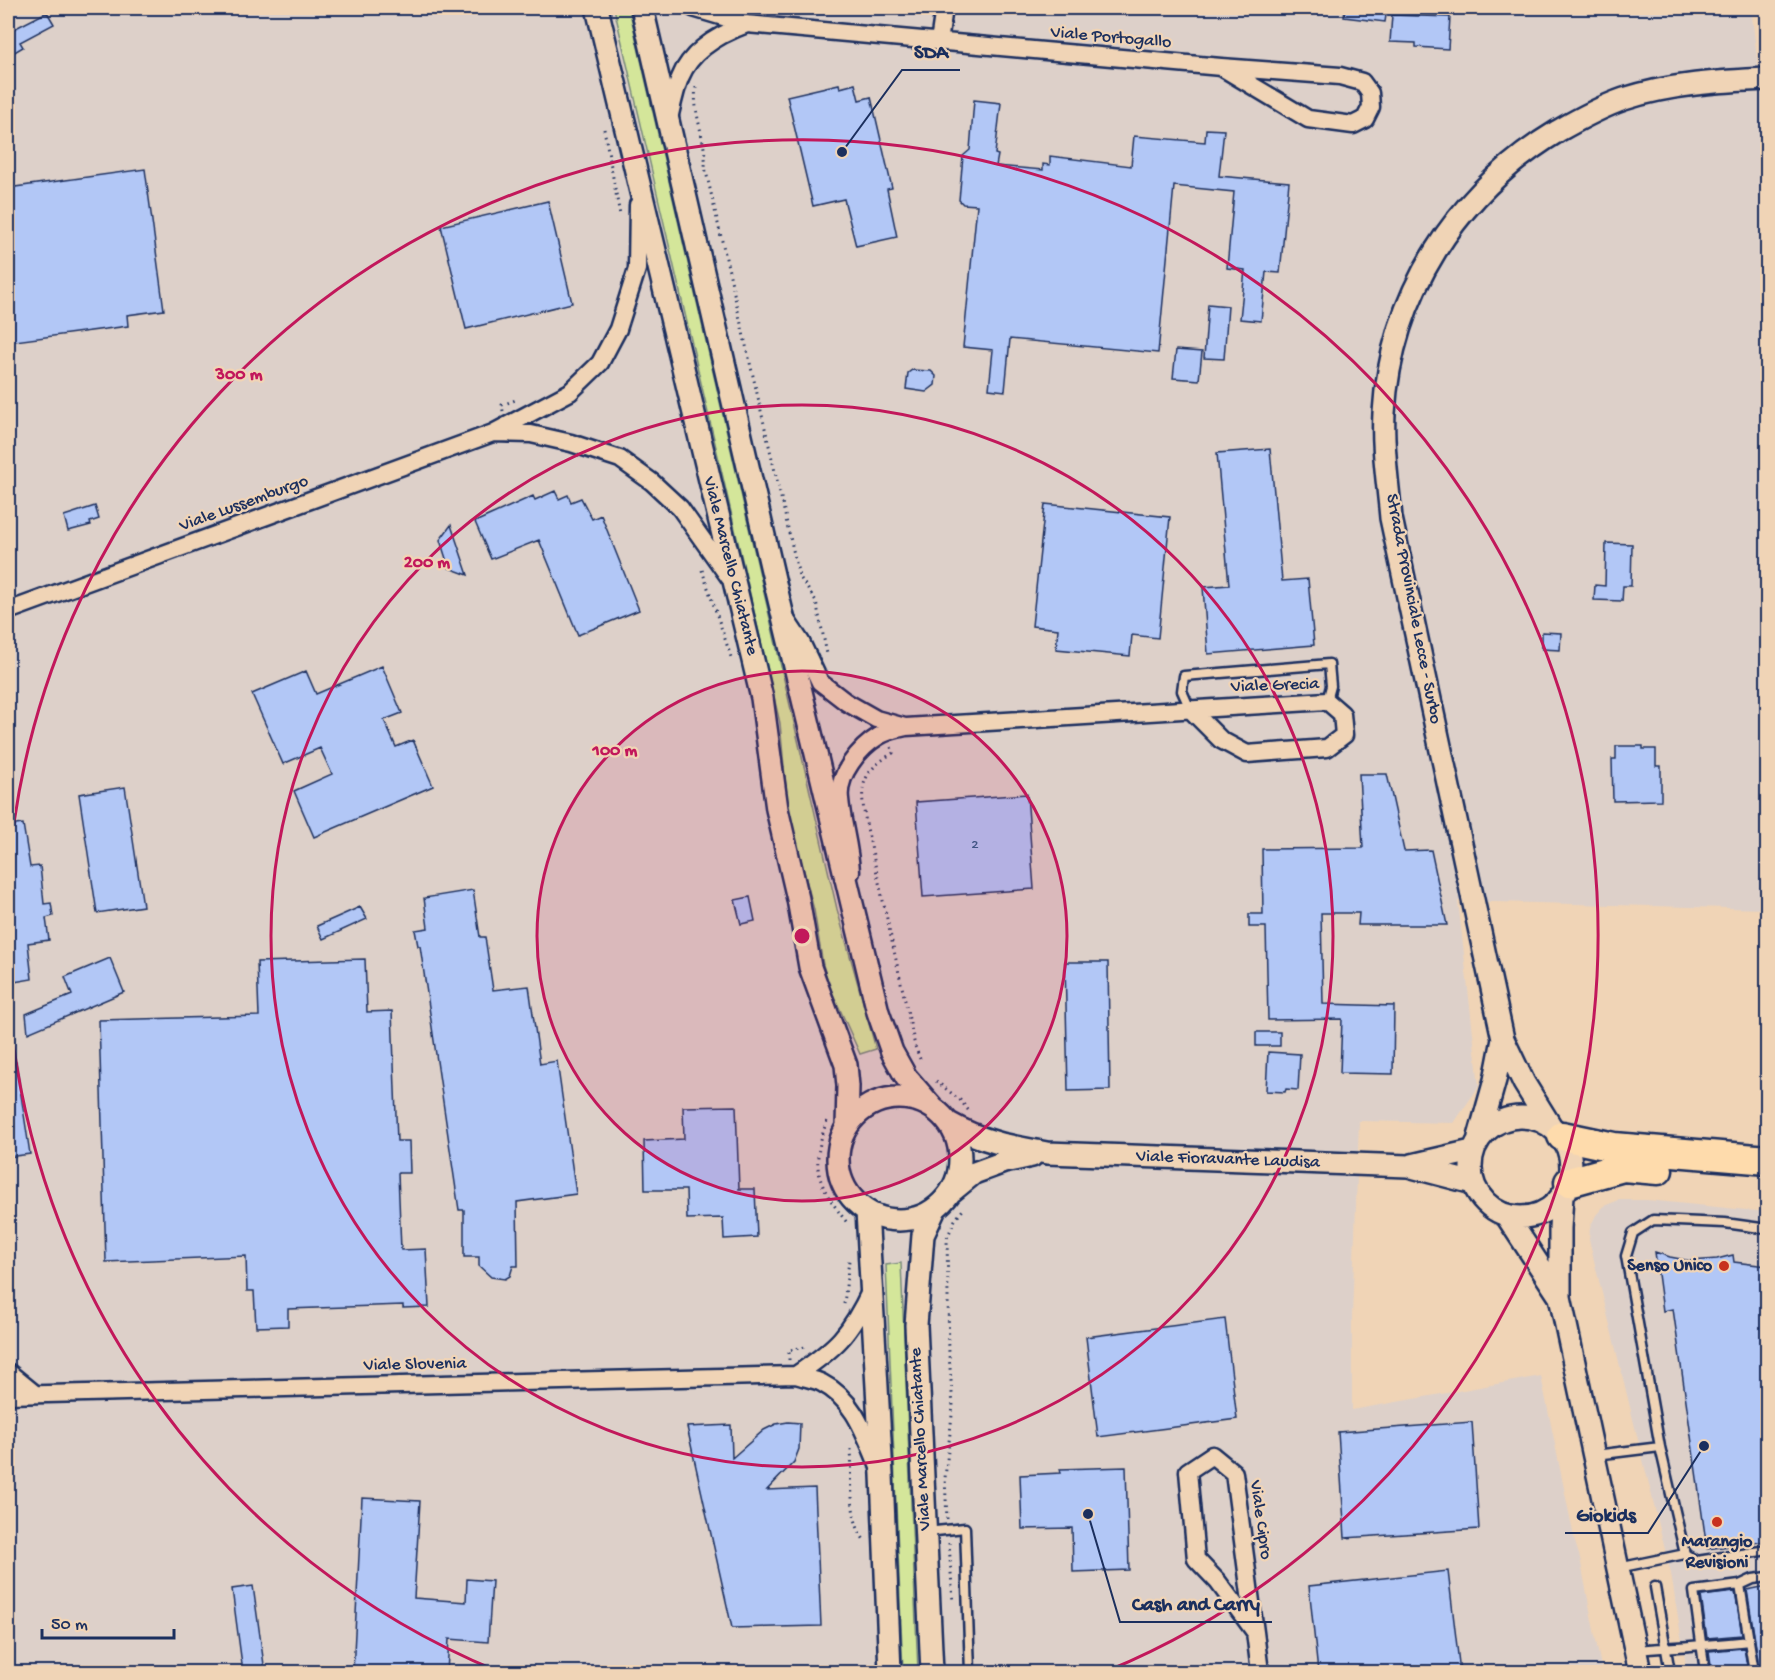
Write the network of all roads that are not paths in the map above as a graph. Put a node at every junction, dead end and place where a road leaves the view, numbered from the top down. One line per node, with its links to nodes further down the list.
1 (597, 8): 10 (street, Viale Marcello Chiatante)
2 (642, 8): 9 (street, Viale Marcello Chiatante)
3 (693, 8): 5 (street, Viale Portogallo)
4 (944, 8): 6 (street)
5 (747, 24): 6 (street, Viale Portogallo); 9 (street, Viale Portogallo)
6 (939, 42): 7 (street, Viale Portogallo)
7 (1221, 67): 7 (street, Viale Portogallo)
8 (1767, 79): 19 (street, Strada Provinciale Lecce - Surbo)
9 (668, 121): 14 (street, Viale Marcello Chiatante)
10 (638, 183): 11 (street, Viale Lussemburgo); 12 (street, Viale Marcello Chiatante)
11 (500, 429): 12 (street, Viale Lussemburgo); 13 (street, Viale Lussemburgo)
12 (735, 586): 22 (street, Viale Marcello Chiatante)
13 (8, 611)
14 (784, 617): 17 (street, Viale Grecia); 18 (street, Viale Marcello Chiatante)
15 (1327, 701): 16 (street, Viale Grecia); 16 (street, Viale Grecia); 16 (lane)
16 (1190, 709): 17 (street, Viale Grecia)
17 (906, 727): 18 (street, Viale Grecia)
18 (852, 908): 20 (street, Viale Marcello Chiatante)
19 (1503, 1039): 23 (street, Strada Provinciale Lecce - Surbo); 24 (street, Strada Provinciale Lecce - Surbo)
20 (932, 1107): 21 (street, Viale Marcello Chiatante); 22 (street, Viale Marcello Chiatante)
21 (950, 1124): 25 (street, Viale Fioravante Laudisa); 31 (street, Viale Marcello Chiatante)
22 (847, 1126): 33 (street, Viale Marcello Chiatante)
23 (1556, 1131): 24 (street); 26 (highway); 30 (street)
24 (1476, 1144): 27 (street, Viale Fioravante Laudisa); 29 (street)
25 (1047, 1153): 27 (street, Viale Fioravante Laudisa); 31 (street, Viale Fioravante Laudisa)
26 (1767, 1160)
27 (1408, 1166): 29 (street, Viale Fioravante Laudisa)
28 (1767, 1176): 30 (highway)
29 (1473, 1183): 34 (street)
30 (1566, 1189): 34 (street); 37 (street)
31 (951, 1192): 32 (street, Viale Marcello Chiatante)
32 (935, 1209): 33 (street, Viale Marcello Chiatante); 45 (street, Viale Marcello Chiatante)
33 (867, 1210): 36 (street)
34 (1506, 1215): 37 (street)
35 (1767, 1229): 42 (lane)
36 (872, 1290): 39 (street); 44 (street)
37 (1560, 1297): 43 (street)
38 (8, 1372): 40 (street)
39 (792, 1375): 40 (street, Viale Slovenia); 44 (street, Viale Slovenia)
40 (35, 1394): 41 (street, Viale Slovenia)
41 (8, 1395)
42 (1660, 1447): 43 (lane); 47 (lane)
43 (1593, 1455): 48 (street)
44 (882, 1475): 57 (street)
45 (925, 1532): 58 (street, Viale Marcello Chiatante); 59 (lane)
46 (1767, 1550): 47 (lane)
47 (1685, 1554): 48 (lane)
48 (1617, 1569): 56 (street)
49 (1767, 1577): 50 (lane)
50 (1740, 1585): 53 (lane); 55 (lane)
51 (1655, 1587): 54 (lane)
52 (1255, 1632): 52 (street, Viale Cipro); 60 (street, Viale Cipro)
53 (1749, 1641): 55 (lane); 64 (lane)
54 (1665, 1647): 55 (lane); 56 (lane); 62 (lane)
55 (1701, 1647): 63 (lane)
56 (1636, 1650): 61 (street)
57 (890, 1672)
58 (932, 1672)
59 (970, 1672)
60 (1260, 1672)
61 (1640, 1672)
62 (1670, 1672)
63 (1705, 1672)
64 (1754, 1672)

